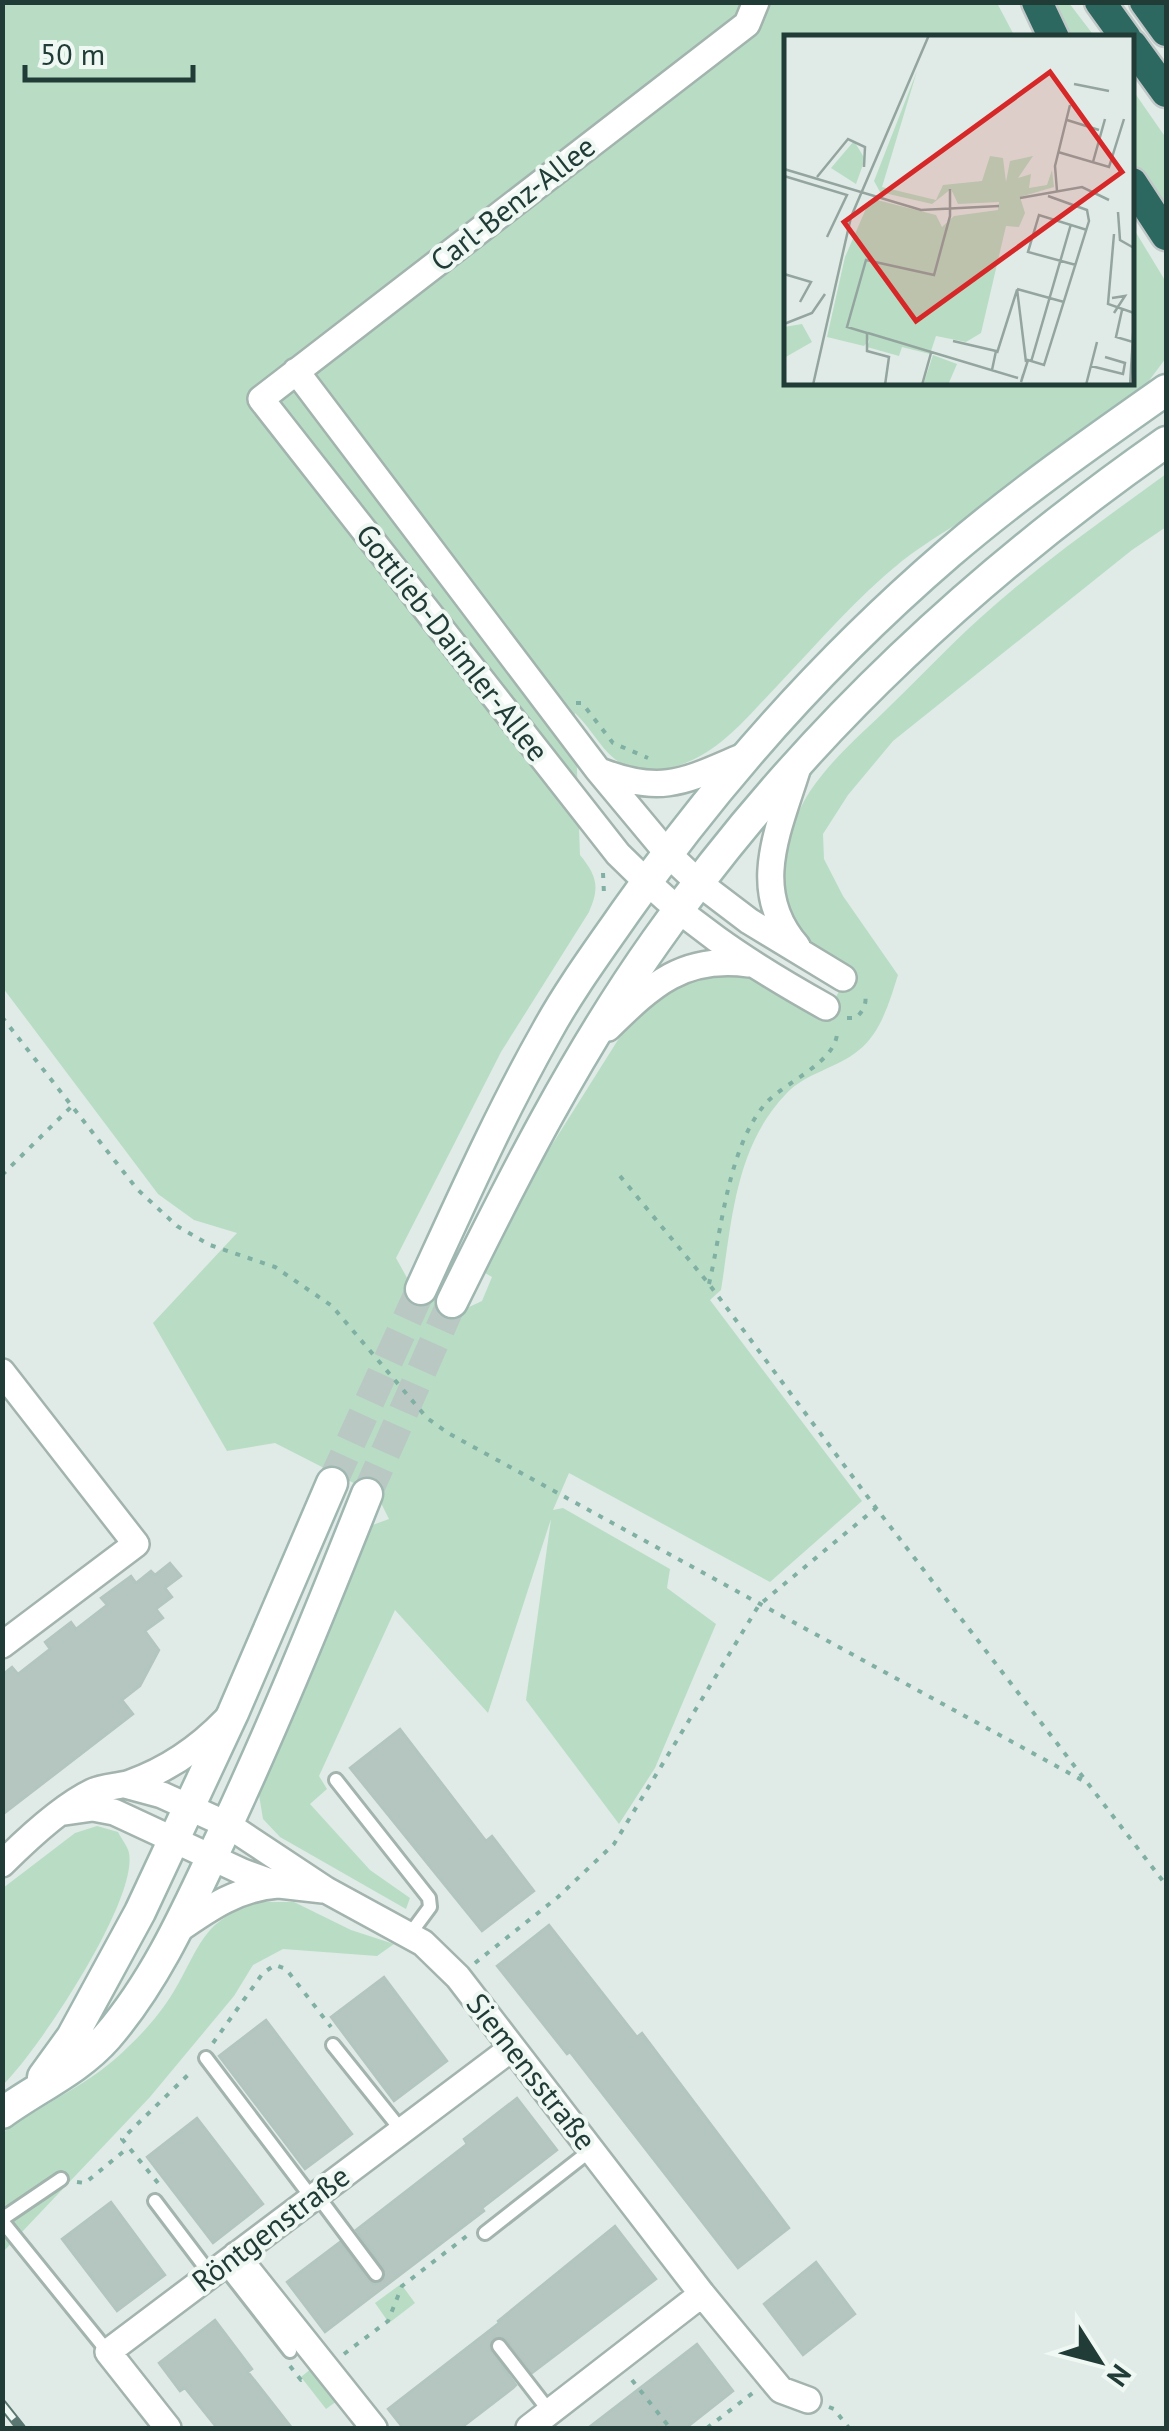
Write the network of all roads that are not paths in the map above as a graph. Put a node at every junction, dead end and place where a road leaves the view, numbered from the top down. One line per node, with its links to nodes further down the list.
1 (756, 2): 12 (street, Carl-Benz-Allee)
2 (1038, 2): 6 (highway)
3 (1100, 2): 7 (highway)
4 (1145, 2): 5 (highway)
5 (1166, 31)
6 (1053, 35)
7 (1124, 35)
8 (1134, 48): 9 (highway)
9 (1166, 92)
10 (1134, 186): 11 (highway)
11 (1166, 234)
12 (296, 371): 14 (street, Carl-Benz-Allee); 18 (street, Gottlieb-Daimler-Allee)
13 (1166, 390): 16 (main road)
14 (261, 399): 20 (street, Gottlieb-Daimler-Allee)
15 (1166, 442): 17 (main road)
16 (746, 754): 18 (street); 19 (main road)
17 (800, 762): 21 (main road); 23 (street)
18 (598, 770): 19 (street, Gottlieb-Daimler-Allee)
19 (668, 854): 20 (main road); 21 (street, Gottlieb-Daimler-Allee)
20 (646, 882): 22 (street, Gottlieb-Daimler-Allee); 28 (main road)
21 (699, 883): 22 (main road); 23 (street, Gottlieb-Daimler-Allee)
22 (677, 911): 24 (street, Gottlieb-Daimler-Allee); 27 (main road)
23 (807, 957): 25 (street, Gottlieb-Daimler-Allee)
24 (749, 964): 26 (street, Gottlieb-Daimler-Allee); 27 (street)
25 (843, 978)
26 (826, 1007)
27 (586, 1049): 29 (main road)
28 (421, 1289)
29 (452, 1302)
30 (2, 1372): 33 (street)
31 (332, 1482): 34 (main road)
32 (367, 1494): 39 (main road)
33 (2, 1645)
34 (233, 1714): 36 (street); 37 (main road)
35 (336, 1780): 46 (lane)
36 (125, 1784): 37 (street, Siemensstraße); 38 (street)
37 (188, 1806): 39 (street, Siemensstraße); 40 (main road)
38 (65, 1812): 40 (street, Siemensstraße); 42 (street)
39 (228, 1825): 41 (main road); 44 (street, Siemensstraße)
40 (173, 1840): 41 (street, Siemensstraße); 50 (main road)
41 (212, 1858): 43 (street, Siemensstraße); 45 (main road)
42 (2, 1864)
43 (279, 1885): 44 (street, Siemensstraße); 45 (street, Siemensstraße)
44 (326, 1890): 46 (street, Siemensstraße)
45 (175, 1932): 50 (main road)
46 (410, 1934): 48 (street, Siemensstraße)
47 (334, 2038): 52 (lane)
48 (512, 2048): 52 (street, Röntgenstraße); 53 (street, Siemensstraße)
49 (206, 2058): 55 (lane)
50 (29, 2093): 51 (main road)
51 (2, 2112)
52 (402, 2131): 55 (street, Röntgenstraße)
53 (592, 2150): 58 (lane); 61 (street, Siemensstraße)
54 (61, 2179): 57 (lane)
55 (314, 2196): 59 (street, Röntgenstraße); 60 (lane)
56 (154, 2201): 59 (lane)
57 (2, 2220): 64 (lane)
58 (485, 2232)
59 (223, 2265): 63 (lane); 64 (street, Röntgenstraße); 68 (street)
60 (376, 2274)
61 (702, 2294): 65 (street, Siemensstraße); 66 (street)
62 (499, 2346): 66 (lane)
63 (290, 2350)
64 (108, 2352): 67 (street)
65 (808, 2400)
66 (550, 2412): 69 (street)
67 (168, 2428)
68 (374, 2428)
69 (528, 2428)

